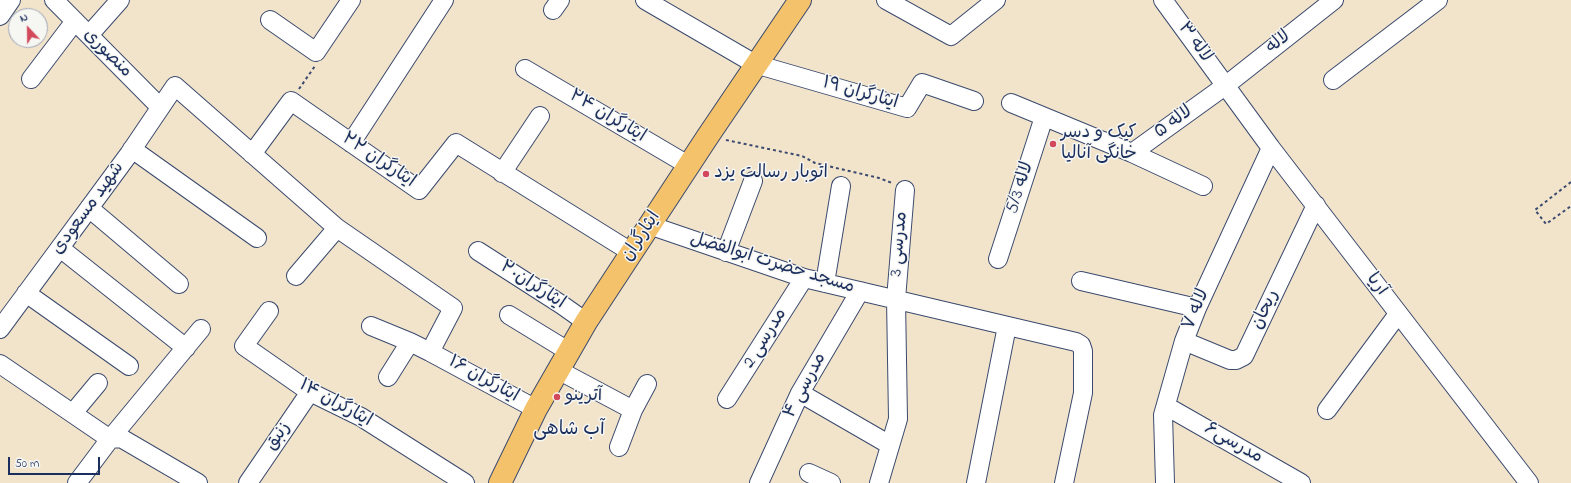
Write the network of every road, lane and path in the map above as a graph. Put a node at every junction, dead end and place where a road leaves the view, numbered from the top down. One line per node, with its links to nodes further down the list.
1 (11, 0): 13 (street)
2 (54, 0): 15 (street, منصوری)
3 (120, 0): 16 (street)
4 (351, 0): 17 (street)
5 (444, 0): 30 (street)
6 (645, 0): 18 (street)
7 (800, 0): 18 (main road, ایثارگران)
8 (886, 0): 9 (street)
9 (996, 0)
10 (1163, 0): 22 (street, لاله ۳)
11 (1334, 0): 22 (street, لاله)
12 (1438, 0): 21 (street)
13 (0, 16)
14 (270, 20): 17 (street)
15 (75, 21): 16 (street, منصوری); 20 (street)
16 (89, 35): 26 (street, منصوری)
17 (316, 52): 24 (path)
18 (755, 64): 23 (street, ایثارگران ۱‍۹); 29 (main road, ایثارگران)
19 (525, 69): 35 (street, ایثارگران ۲۴)
20 (32, 79)
21 (1332, 80)
22 (1225, 86): 31 (street, آریا); 33 (street, لاله ۵)
23 (974, 100)
24 (291, 101): 30 (street, ایثارگران ۲۲); 34 (street)
25 (1011, 103): 28 (street)
26 (160, 107): 32 (street, شهید مسعودی); 34 (street, شهید مسعودی)
27 (540, 116): 36 (street)
28 (1044, 117): 33 (street); 52 (street, لاله 5/3)
29 (708, 136): 35 (main road, ایثارگران); 41 (path)
30 (351, 143): 36 (street, ایثارگران ۲۲)
31 (1271, 148): 42 (street, آریا); 61 (street, لاله ۷)
32 (132, 149): 44 (street, شهید مسعودی); 47 (street)
33 (1132, 153): 40 (street)
34 (252, 154): 46 (street)
35 (688, 165): 45 (main road, ایثارگران)
36 (502, 173): 50 (street, ایثارگران ۲۲)
37 (753, 181): 51 (street)
38 (1571, 182): 43 (path)
39 (841, 186): 56 (street)
40 (1203, 186)
41 (905, 190): 60 (street, مدرسی 3)
42 (1316, 205): 63 (street, آریا); 70 (street, ریحان)
43 (1571, 206)
44 (89, 208): 48 (street, شهید مسعودی); 57 (street)
45 (649, 225): 50 (main road, ایثارگران); 51 (street, مسجد حضرت ابوالفضل)
46 (337, 228): 53 (street); 73 (street)
47 (256, 238)
48 (60, 248): 59 (street, شهید مسعودی); 72 (street)
49 (478, 251): 65 (street, ۲۰ایثارگران)
50 (631, 252): 65 (main road, ایثارگران)
51 (726, 252): 54 (street, مسجد حضرت ابوالفضل)
52 (998, 259)
53 (296, 276)
54 (804, 278): 56 (street, مسجد حضرت ابوالفضل); 82 (street, مدرسی 2)
55 (1081, 281): 61 (street)
56 (825, 283): 58 (street, مسجد حضرت ابوالفضل)
57 (179, 284)
58 (860, 291): 60 (street, مسجد حضرت ابوالفضل); 81 (street, مدرسی ۴)
59 (26, 294): 68 (street, شهید مسعودی); 76 (street)
60 (896, 299): 67 (street, مسجد حضرت ابوالفضل); 89 (street)
61 (1197, 308): 70 (street, لاله ۷)
62 (269, 311): 80 (street, ایثارگران ۱۴)
63 (1398, 314): 86 (street); 92 (street, آریا)
64 (509, 315): 74 (street)
65 (586, 322): 74 (main road, ایثارگران)
66 (371, 326): 71 (street, ایثارگران ۱۶)
67 (1007, 326): 101 (street); 102 (street, مسجد حضرت ابوالفضل)
68 (0, 329)
69 (201, 329): 72 (street)
70 (1184, 341): 83 (street, لاله ۷)
71 (410, 342): 73 (street, ایثارگران ۱۶); 77 (street)
72 (186, 348): 88 (street)
73 (430, 352): 84 (street, ایثارگران ۱۶)
74 (563, 360): 84 (main road, ایثارگران); 85 (street)
75 (0, 364): 87 (street)
76 (129, 366)
77 (388, 377)
78 (98, 383): 87 (street)
79 (647, 384): 85 (street)
80 (310, 392): 95 (street, زنبق); 96 (street, ایثارگران ۱۴)
81 (800, 393): 89 (street); 98 (street, مدرسی ۴)
82 (727, 399)
83 (1166, 406): 103 (street, لاله ۷); 104 (street, مدرسی۶)
84 (536, 409): 97 (main road, ایثارگران)
85 (633, 410): 90 (street)
86 (1327, 410)
87 (73, 413): 88 (street)
88 (110, 439): 93 (street); 94 (street)
89 (890, 445): 100 (street)
90 (619, 447)
91 (809, 473): 99 (street)
92 (1524, 481)
93 (77, 483)
94 (198, 483)
95 (248, 483)
96 (465, 483)
97 (500, 483)
98 (759, 483)
99 (831, 483)
100 (879, 483)
101 (976, 483)
102 (1064, 483)
103 (1165, 483)
104 (1301, 483)

